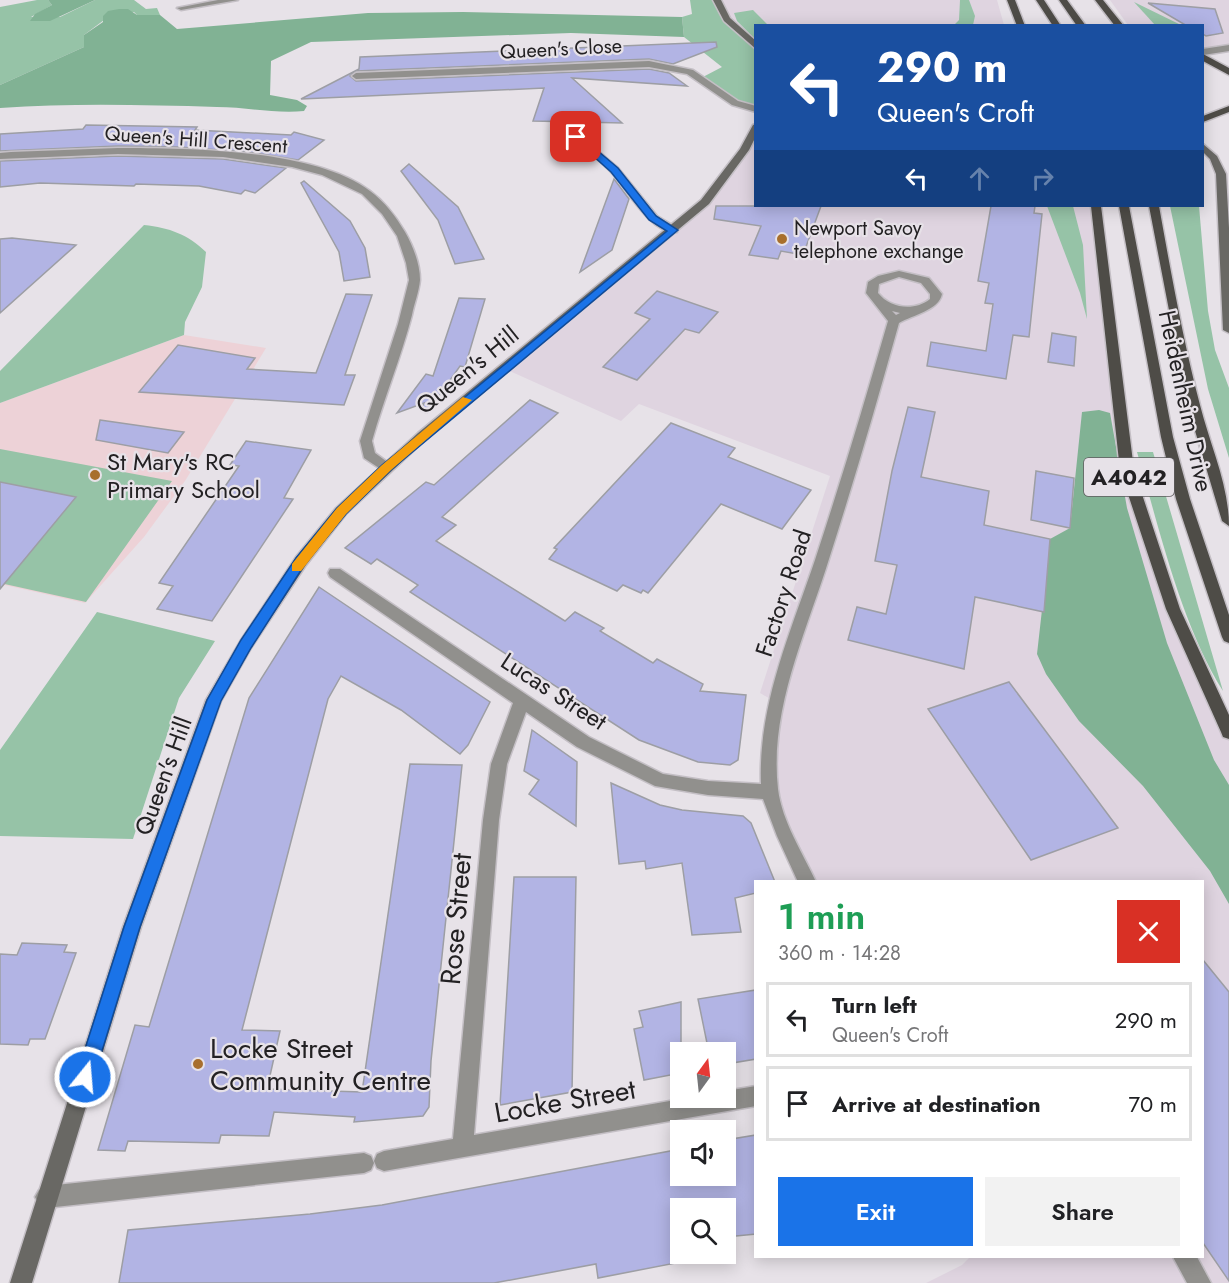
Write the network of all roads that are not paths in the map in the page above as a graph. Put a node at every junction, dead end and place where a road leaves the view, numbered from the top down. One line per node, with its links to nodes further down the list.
1 (234, 0): 7 (street)
2 (717, 0): 14 (main road)
3 (1006, 0): 8 (main road)
4 (1040, 0): 11 (main road)
5 (1063, 0): 12 (main road)
6 (1099, 0): 13 (main road)
7 (218, 1): 9 (street)
8 (1013, 4): 10 (main road)
9 (181, 8)
10 (1020, 24)
11 (1056, 24)
12 (1081, 24)
13 (1118, 24)
14 (754, 44)
15 (1227, 49): 16 (street)
16 (1204, 52)
17 (1204, 58): 18 (main road)
18 (1229, 72)
19 (356, 76): 20 (street, Queen's Close)
20 (754, 108)
21 (1229, 110): 22 (main road)
22 (1204, 119)
23 (754, 131): 30 (main road, Queen's Hill)
24 (576, 137): 30 (street)
25 (1204, 148): 34 (main road)
26 (0, 156): 35 (street, Queen's Hill Crescent)
27 (1096, 207): 40 (main road, A4042)
28 (1124, 207): 38 (main road, Heidenheim Drive / A4042)
29 (1154, 207): 36 (main road, Heidenheim Drive / A4042)
30 (673, 230): 35 (main road, Queen's Hill)
31 (883, 304): 32 (street); 32 (street); 33 (street)
32 (913, 310): 33 (street)
33 (894, 321): 41 (street, Factory Road)
34 (1229, 330)
35 (387, 468): 45 (main road, Queen's Hill)
36 (1229, 521)
37 (335, 573): 39 (street, Lucas Street)
38 (1229, 637)
39 (522, 701): 41 (street, Lucas Street); 44 (street, Rose Street)
40 (1229, 732)
41 (770, 792): 42 (street, Factory Road)
42 (806, 880)
43 (754, 1096): 44 (street, Locke Street)
44 (463, 1146): 45 (street, Locke Street)
45 (46, 1197): 47 (main road, Queen's Hill)
46 (1185, 1258): 48 (street)
47 (21, 1283)
48 (1200, 1283)

